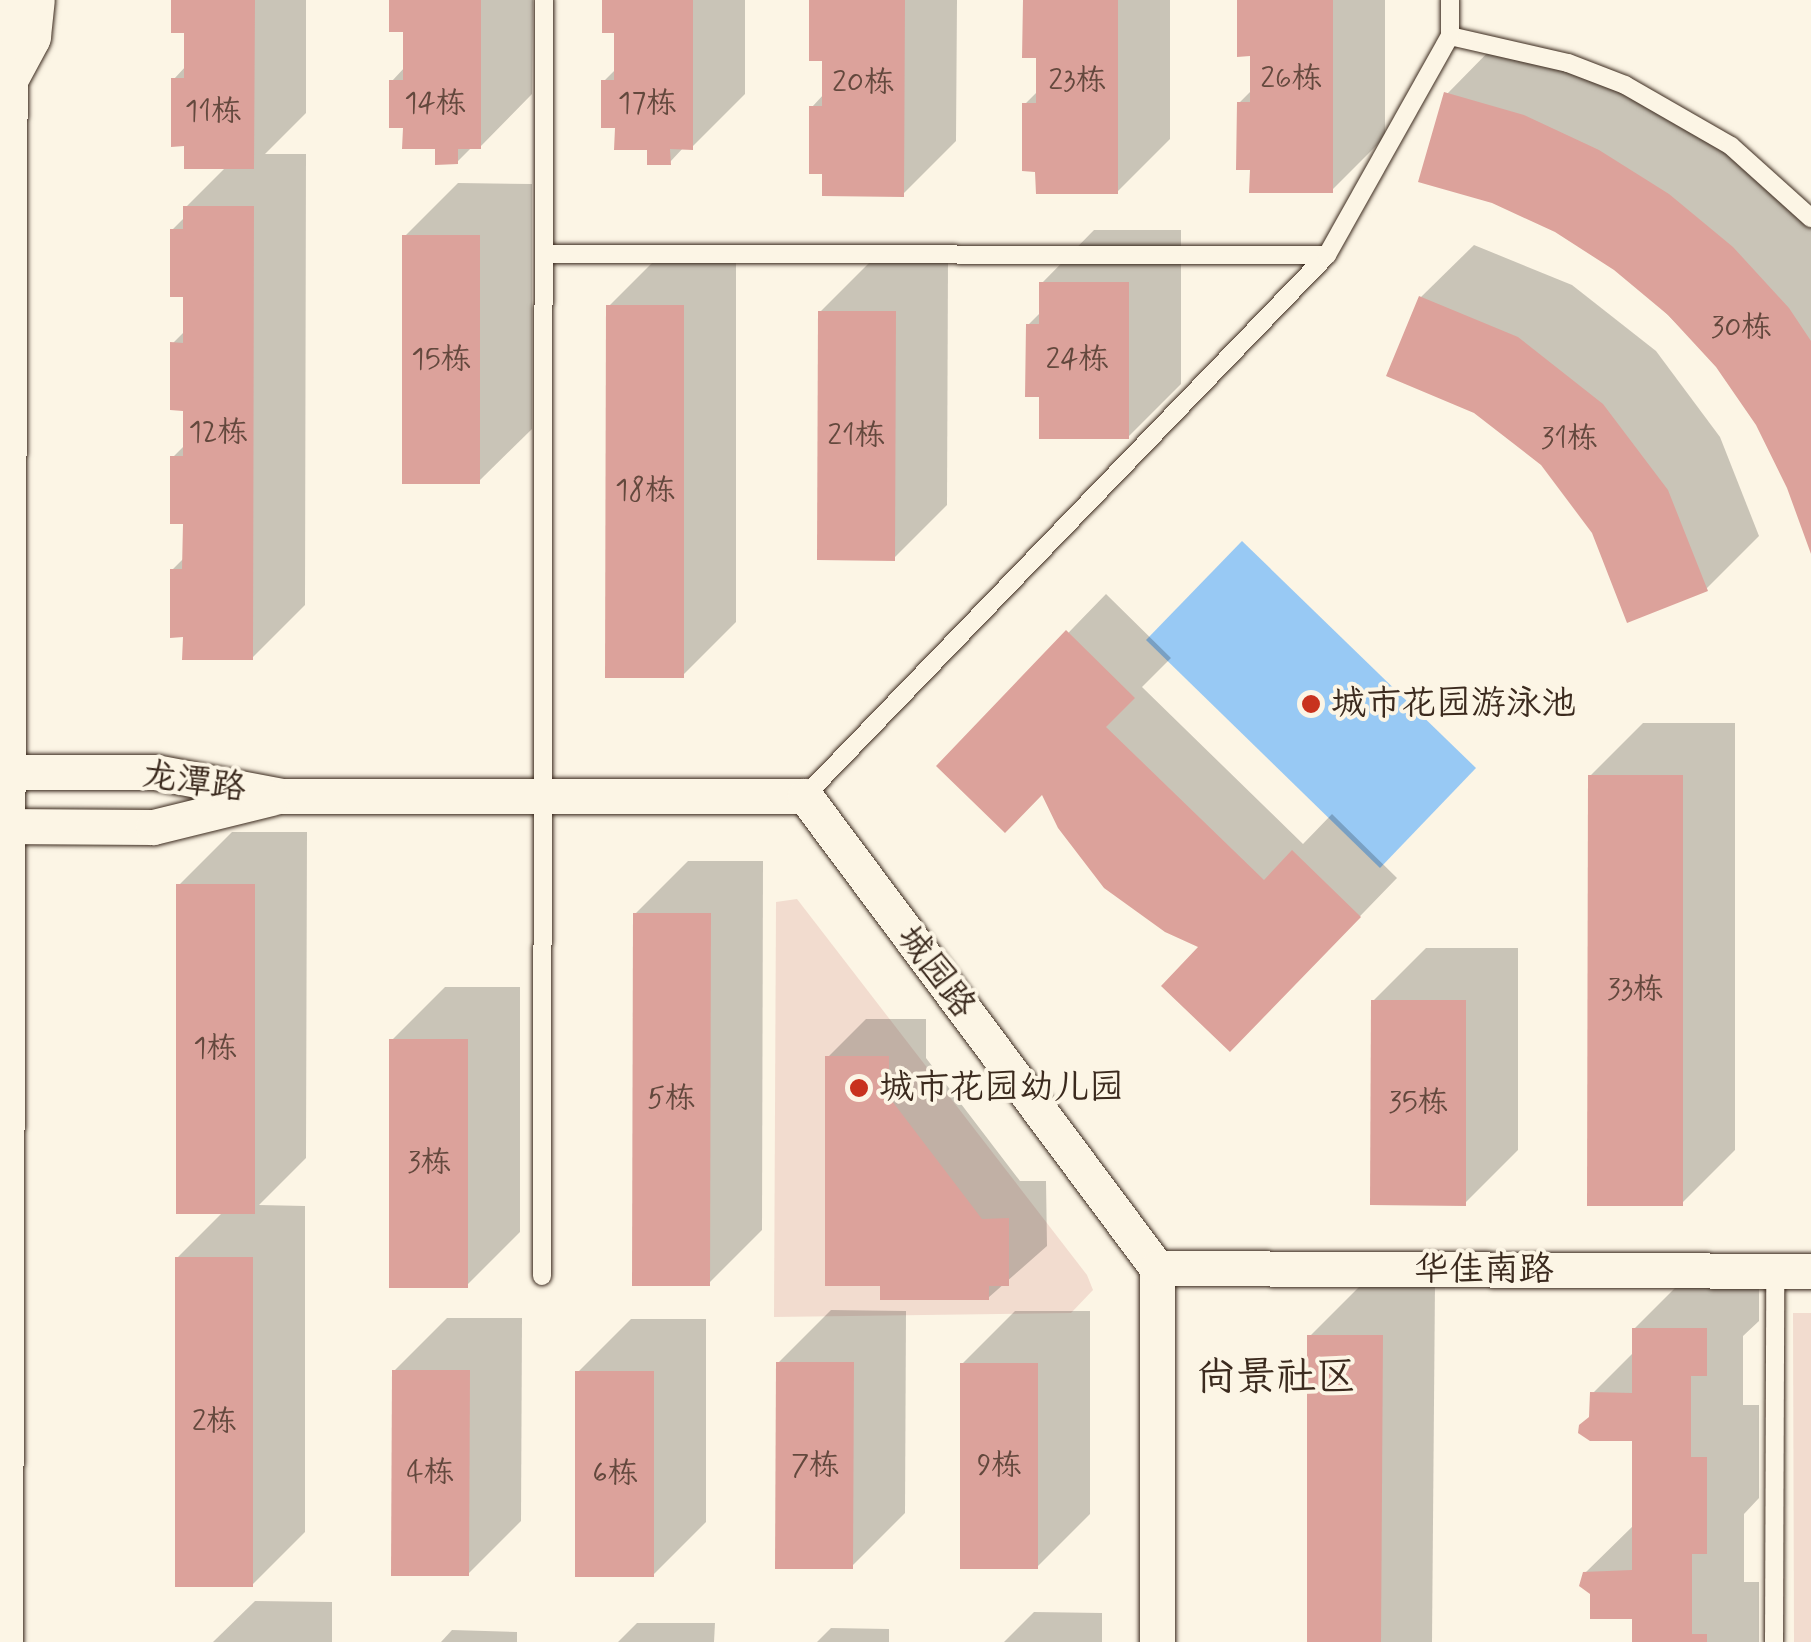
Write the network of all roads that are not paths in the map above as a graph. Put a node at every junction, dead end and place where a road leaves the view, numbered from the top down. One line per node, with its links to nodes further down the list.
1 (4, 0): 6 (street)
2 (30, 0): 6 (main road)
3 (544, 0): 8 (lane)
4 (1450, 0): 5 (lane)
5 (1450, 36): 7 (lane); 9 (lane)
6 (4, 77): 10 (street)
7 (1811, 218)
8 (544, 254): 9 (lane); 12 (lane)
9 (1327, 255): 13 (lane)
10 (1, 772): 11 (street, 龙潭路); 14 (street)
11 (282, 796): 12 (street); 14 (street, 龙潭路)
12 (543, 796): 13 (street); 18 (lane)
13 (805, 796): 15 (street, 城园路)
14 (1, 826): 19 (street)
15 (1157, 1268): 17 (street, 华佳南路); 20 (street)
16 (1811, 1271): 17 (street, 华佳南路)
17 (1775, 1272): 21 (lane)
18 (542, 1276)
19 (0, 1642)
20 (1157, 1642)
21 (1774, 1642)

